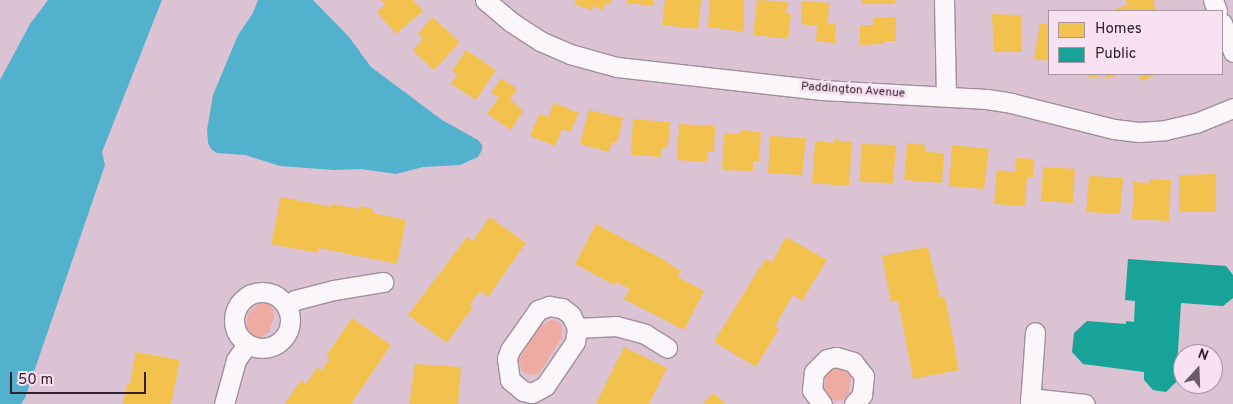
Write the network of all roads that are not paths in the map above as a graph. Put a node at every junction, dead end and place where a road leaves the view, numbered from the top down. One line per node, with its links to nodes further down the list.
1 (485, 0): 5 (street, Paddington Avenue)
2 (944, 0): 5 (street)
3 (1223, 26): 4 (street)
4 (1233, 52)
5 (946, 96): 6 (street, Paddington Avenue)
6 (1233, 108)
7 (383, 282): 8 (street)
8 (287, 306): 11 (street); 11 (street)
9 (577, 328): 12 (street); 13 (street); 13 (street)
10 (1035, 332): 14 (street)
11 (247, 344): 15 (street)
12 (667, 348)
13 (524, 398)
14 (1030, 401): 18 (street)
15 (224, 404)
16 (822, 404): 17 (street)
17 (854, 404)
18 (1086, 404)

